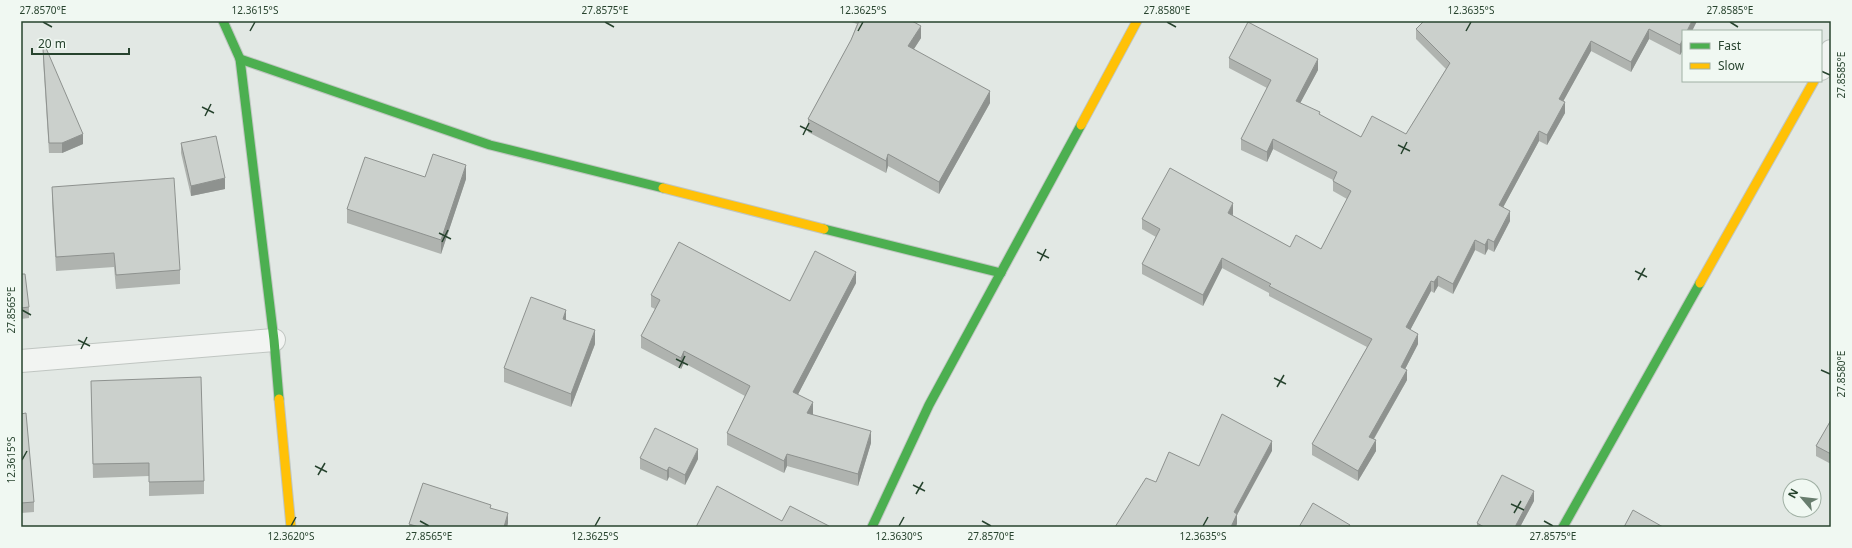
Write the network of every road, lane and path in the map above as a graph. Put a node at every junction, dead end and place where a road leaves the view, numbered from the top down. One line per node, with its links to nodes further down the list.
1 (223, 21): 4 (street)
2 (1137, 21): 7 (street)
3 (1831, 51): 5 (street)
4 (240, 59): 7 (street); 8 (street)
5 (1822, 67)
6 (1813, 82): 12 (street)
7 (1001, 273): 11 (street)
8 (274, 340): 9 (street); 10 (street)
9 (21, 361)
10 (291, 527)
11 (872, 527)
12 (1563, 527)

